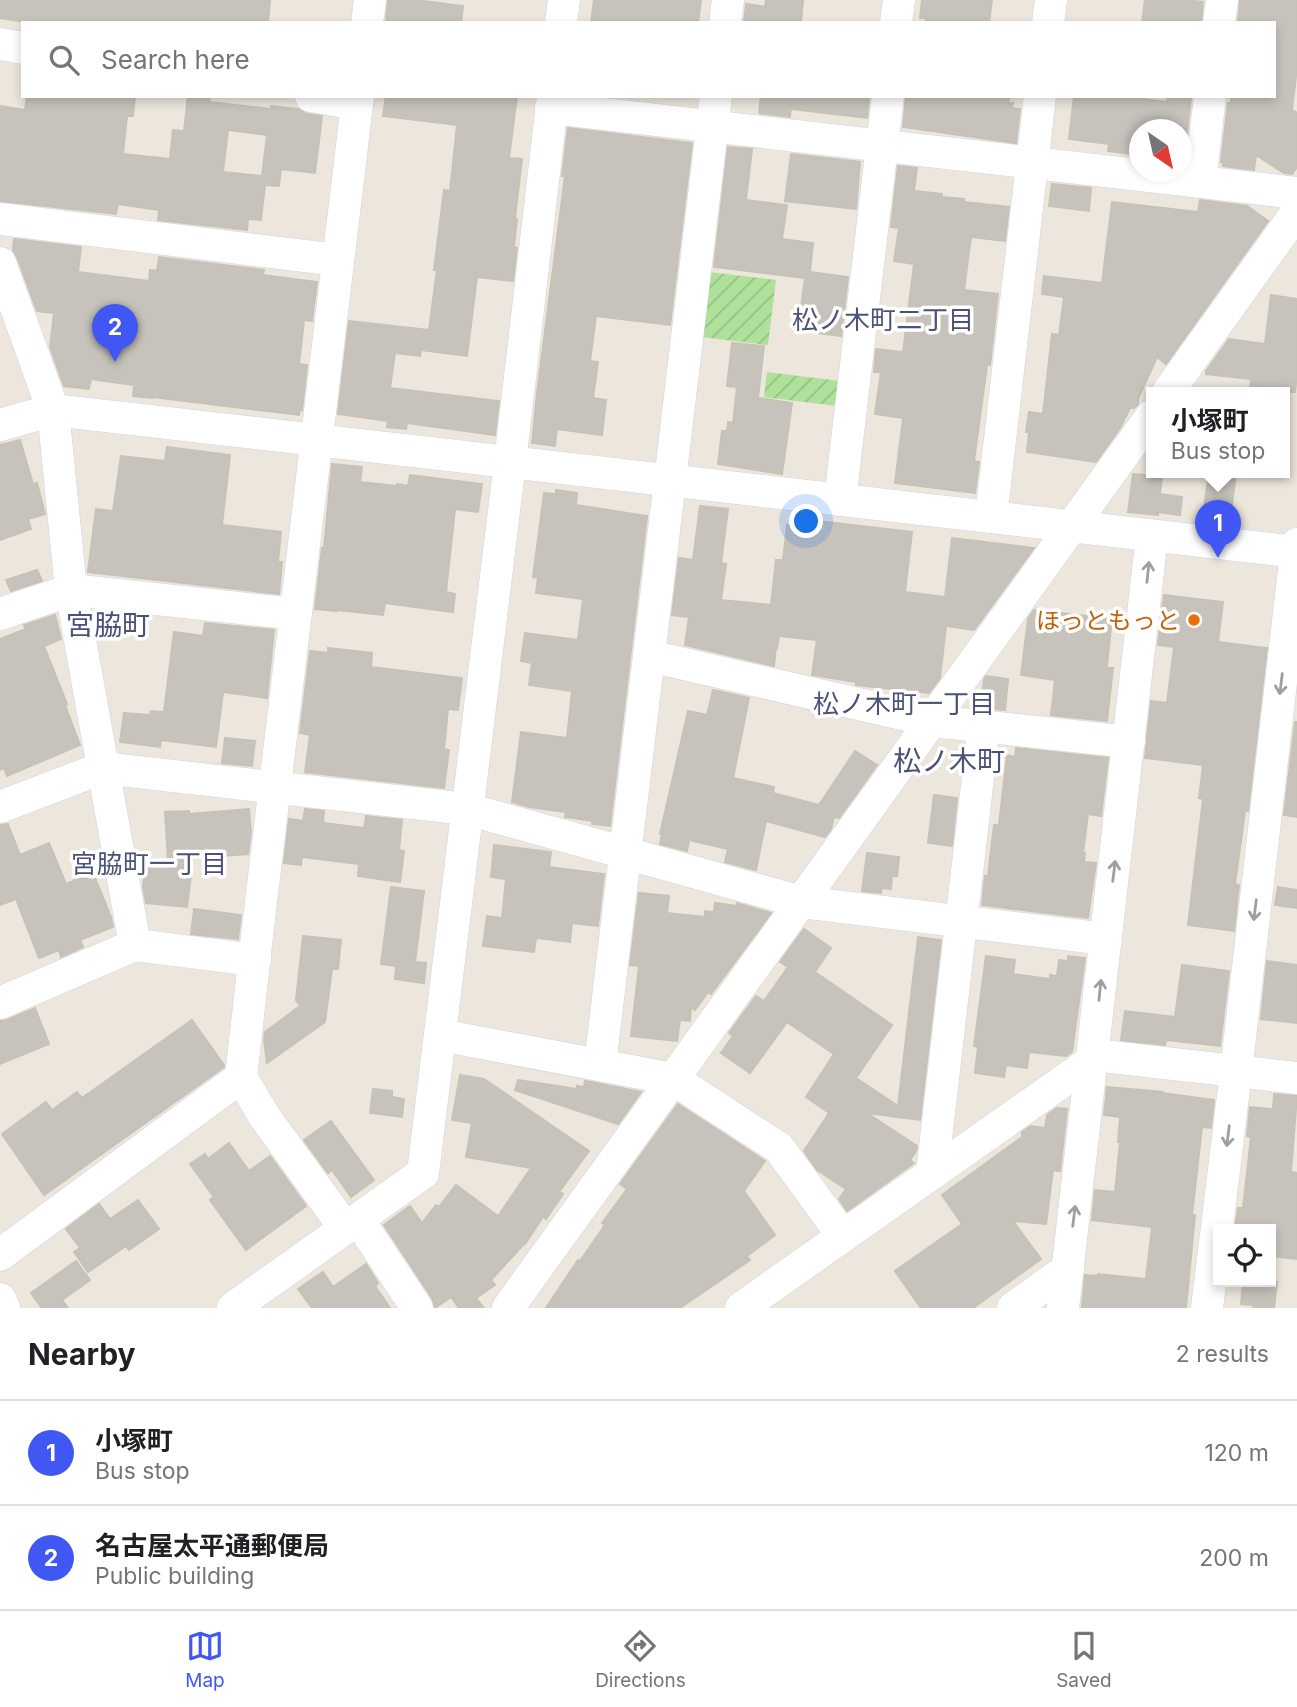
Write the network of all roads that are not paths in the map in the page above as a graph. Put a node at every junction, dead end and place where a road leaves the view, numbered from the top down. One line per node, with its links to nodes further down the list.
1 (370, 0): 7 (street)
2 (564, 0): 8 (street)
3 (728, 0): 9 (street)
4 (899, 0): 10 (street)
5 (1051, 0): 11 (street)
6 (1222, 0): 12 (street)
7 (367, 21)
8 (561, 21)
9 (725, 21)
10 (897, 21)
11 (1048, 21)
12 (1219, 21)
13 (0, 44): 14 (street)
14 (21, 48)
15 (334, 98): 19 (street)
16 (888, 98): 22 (street)
17 (1040, 98): 23 (street)
18 (1210, 98): 24 (street)
19 (358, 100): 28 (street)
20 (552, 102): 21 (street); 35 (street)
21 (714, 111): 22 (street); 36 (street)
22 (882, 146): 23 (street); 37 (street)
23 (1032, 163): 24 (street); 38 (street)
24 (1200, 182): 25 (street)
25 (1297, 193)
26 (1297, 212): 30 (street)
27 (0, 219): 28 (street)
28 (338, 260): 34 (street)
29 (0, 262): 31 (street)
30 (1172, 387)
31 (53, 410): 33 (street); 34 (street); 42 (street)
32 (1146, 423): 39 (street)
33 (0, 425)
34 (316, 440): 35 (street); 44 (street)
35 (510, 462): 36 (street); 52 (street)
36 (670, 480): 37 (street); 45 (street)
37 (840, 500): 38 (street)
38 (991, 517): 39 (street)
39 (1072, 526): 40 (street); 46 (street)
40 (1152, 536): 41 (street); 48 (street, one-way to 40)
41 (1297, 549): 63 (street, one-way to 63)
42 (71, 590): 43 (street); 44 (street); 49 (street)
43 (0, 614)
44 (296, 614): 50 (street)
45 (649, 656): 46 (street); 53 (street)
46 (932, 721): 47 (street); 54 (street)
47 (984, 726): 48 (street); 55 (street)
48 (1129, 742): 56 (street, one-way to 48)
49 (102, 768): 50 (street); 51 (street); 57 (street)
50 (275, 788): 52 (street); 58 (street)
51 (0, 807)
52 (467, 809): 53 (street); 60 (street)
53 (626, 852): 54 (street); 62 (street)
54 (801, 902): 55 (street); 65 (street)
55 (961, 921): 56 (street); 67 (street)
56 (1105, 939): 61 (street, one-way to 56)
57 (135, 946): 58 (street); 59 (street)
58 (255, 960): 64 (street)
59 (0, 1003)
60 (440, 1035): 62 (street); 68 (street)
61 (1093, 1058): 63 (street); 67 (street); 71 (street, one-way to 61)
62 (600, 1065): 65 (street)
63 (1236, 1072): 66 (street); 80 (street, one-way to 80)
64 (241, 1077): 68 (street); 70 (street)
65 (673, 1079): 69 (street); 76 (street)
66 (1297, 1079)
67 (932, 1173): 69 (street)
68 (351, 1224): 74 (street); 75 (street)
69 (843, 1236): 77 (street)
70 (0, 1255)
71 (1068, 1269): 78 (street); 79 (street)
72 (0, 1299): 73 (street)
73 (4, 1308)
74 (233, 1308)
75 (417, 1308)
76 (508, 1308)
77 (741, 1308)
78 (1013, 1308)
79 (1063, 1308)
80 (1207, 1308)

